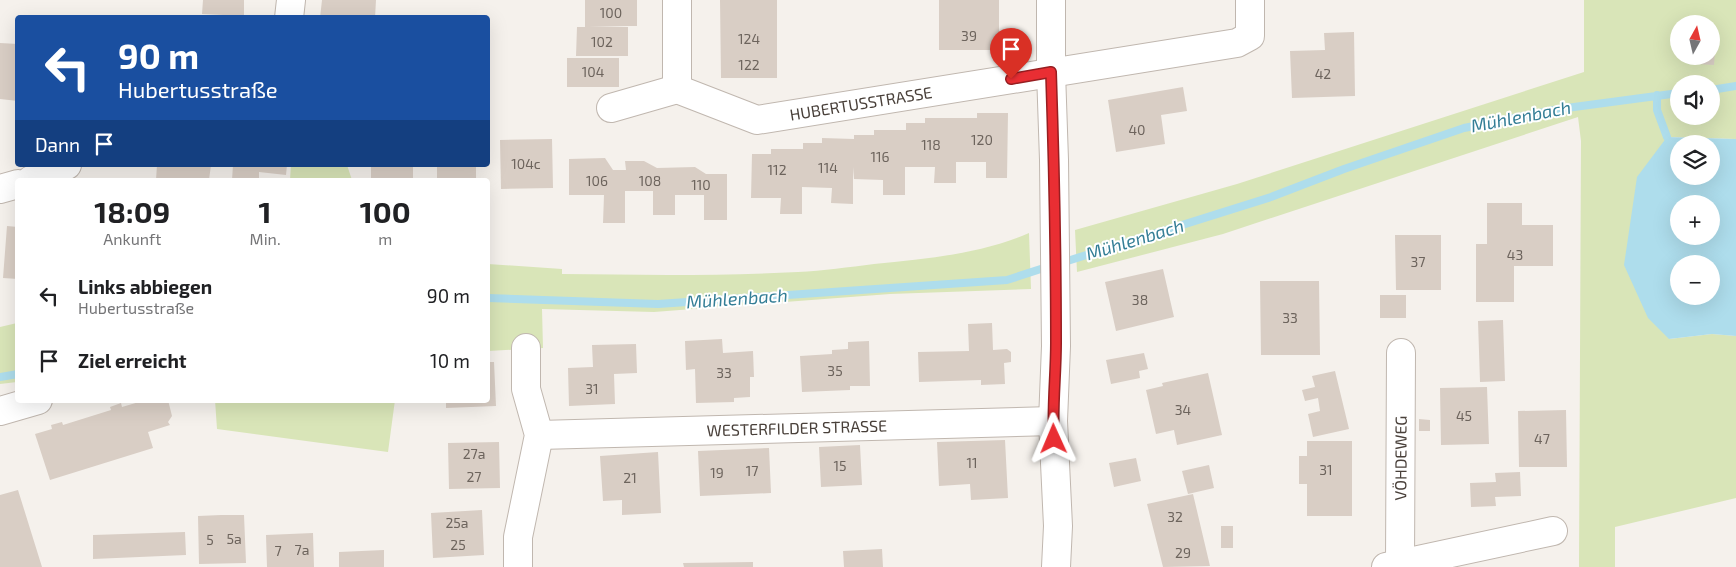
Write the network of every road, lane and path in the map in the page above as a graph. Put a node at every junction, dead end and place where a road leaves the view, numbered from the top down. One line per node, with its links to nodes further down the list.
1 (291, 0): 5 (street)
2 (677, 0): 7 (street)
3 (1051, 0): 6 (street)
4 (1250, 0): 6 (street, HUBERTUSSTRASSE)
5 (290, 15)
6 (1051, 72): 7 (street, HUBERTUSSTRASSE); 17 (street)
7 (677, 89): 8 (street)
8 (611, 108)
9 (62, 167): 10 (street)
10 (36, 178)
11 (15, 185): 12 (street)
12 (0, 189)
13 (526, 348): 18 (street)
14 (1401, 353): 20 (street, VÖHDEWEG)
15 (28, 403): 16 (street)
16 (0, 411)
17 (1053, 421): 18 (street, WESTERFILDER STRASSE); 22 (street)
18 (539, 435): 21 (street)
19 (1553, 531): 20 (street, VÖHDEWEG)
20 (1393, 566)
21 (518, 567)
22 (1056, 567)

